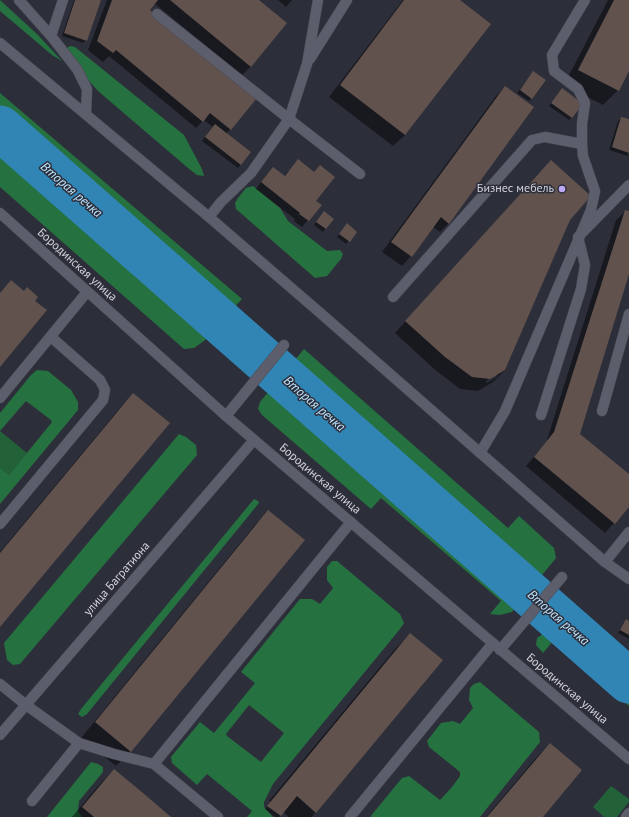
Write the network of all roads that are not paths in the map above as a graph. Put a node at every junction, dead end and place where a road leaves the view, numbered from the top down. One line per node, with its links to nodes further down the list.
1 (19, 0): 7 (main road)
2 (63, 0): 7 (main road)
3 (318, 0): 9 (main road)
4 (347, 0): 9 (main road)
5 (585, 0): 12 (main road)
6 (157, 14): 11 (main road)
7 (51, 36): 10 (main road)
8 (0, 43): 10 (main road)
9 (307, 64): 11 (main road)
10 (86, 113): 16 (main road)
11 (289, 119): 13 (main road); 16 (main road)
12 (582, 144): 17 (main road); 19 (main road)
13 (360, 174)
14 (629, 185): 17 (main road)
15 (0, 213): 18 (main road, Бородинская улица)
16 (209, 217): 28 (main road)
17 (578, 237): 25 (main road); 28 (main road)
18 (87, 292): 21 (main road); 26 (main road, Бородинская улица)
19 (392, 298)
20 (629, 314): 24 (main road)
21 (50, 336): 23 (main road); 30 (main road)
22 (284, 344): 26 (main road)
23 (0, 398)
24 (602, 411)
25 (541, 415)
26 (226, 416): 27 (main road, Бородинская улица)
27 (254, 440): 29 (main road, Бородинская улица); 37 (main road, улица Багратиона)
28 (480, 453): 32 (main road)
29 (351, 522): 35 (main road, Бородинская улица); 41 (main road)
30 (0, 524)
31 (629, 532): 32 (main road)
32 (605, 562): 34 (main road)
33 (562, 577): 35 (main road)
34 (629, 579)
35 (497, 646): 40 (main road, Бородинская улица); 45 (main road)
36 (0, 684): 37 (main road)
37 (26, 705): 38 (main road, улица Багратиона); 39 (main road)
38 (0, 735)
39 (79, 743): 41 (main road); 42 (main road)
40 (629, 759)
41 (154, 764): 44 (main road)
42 (32, 801)
43 (629, 813): 46 (main road)
44 (218, 817)
45 (350, 817)
46 (626, 817)

